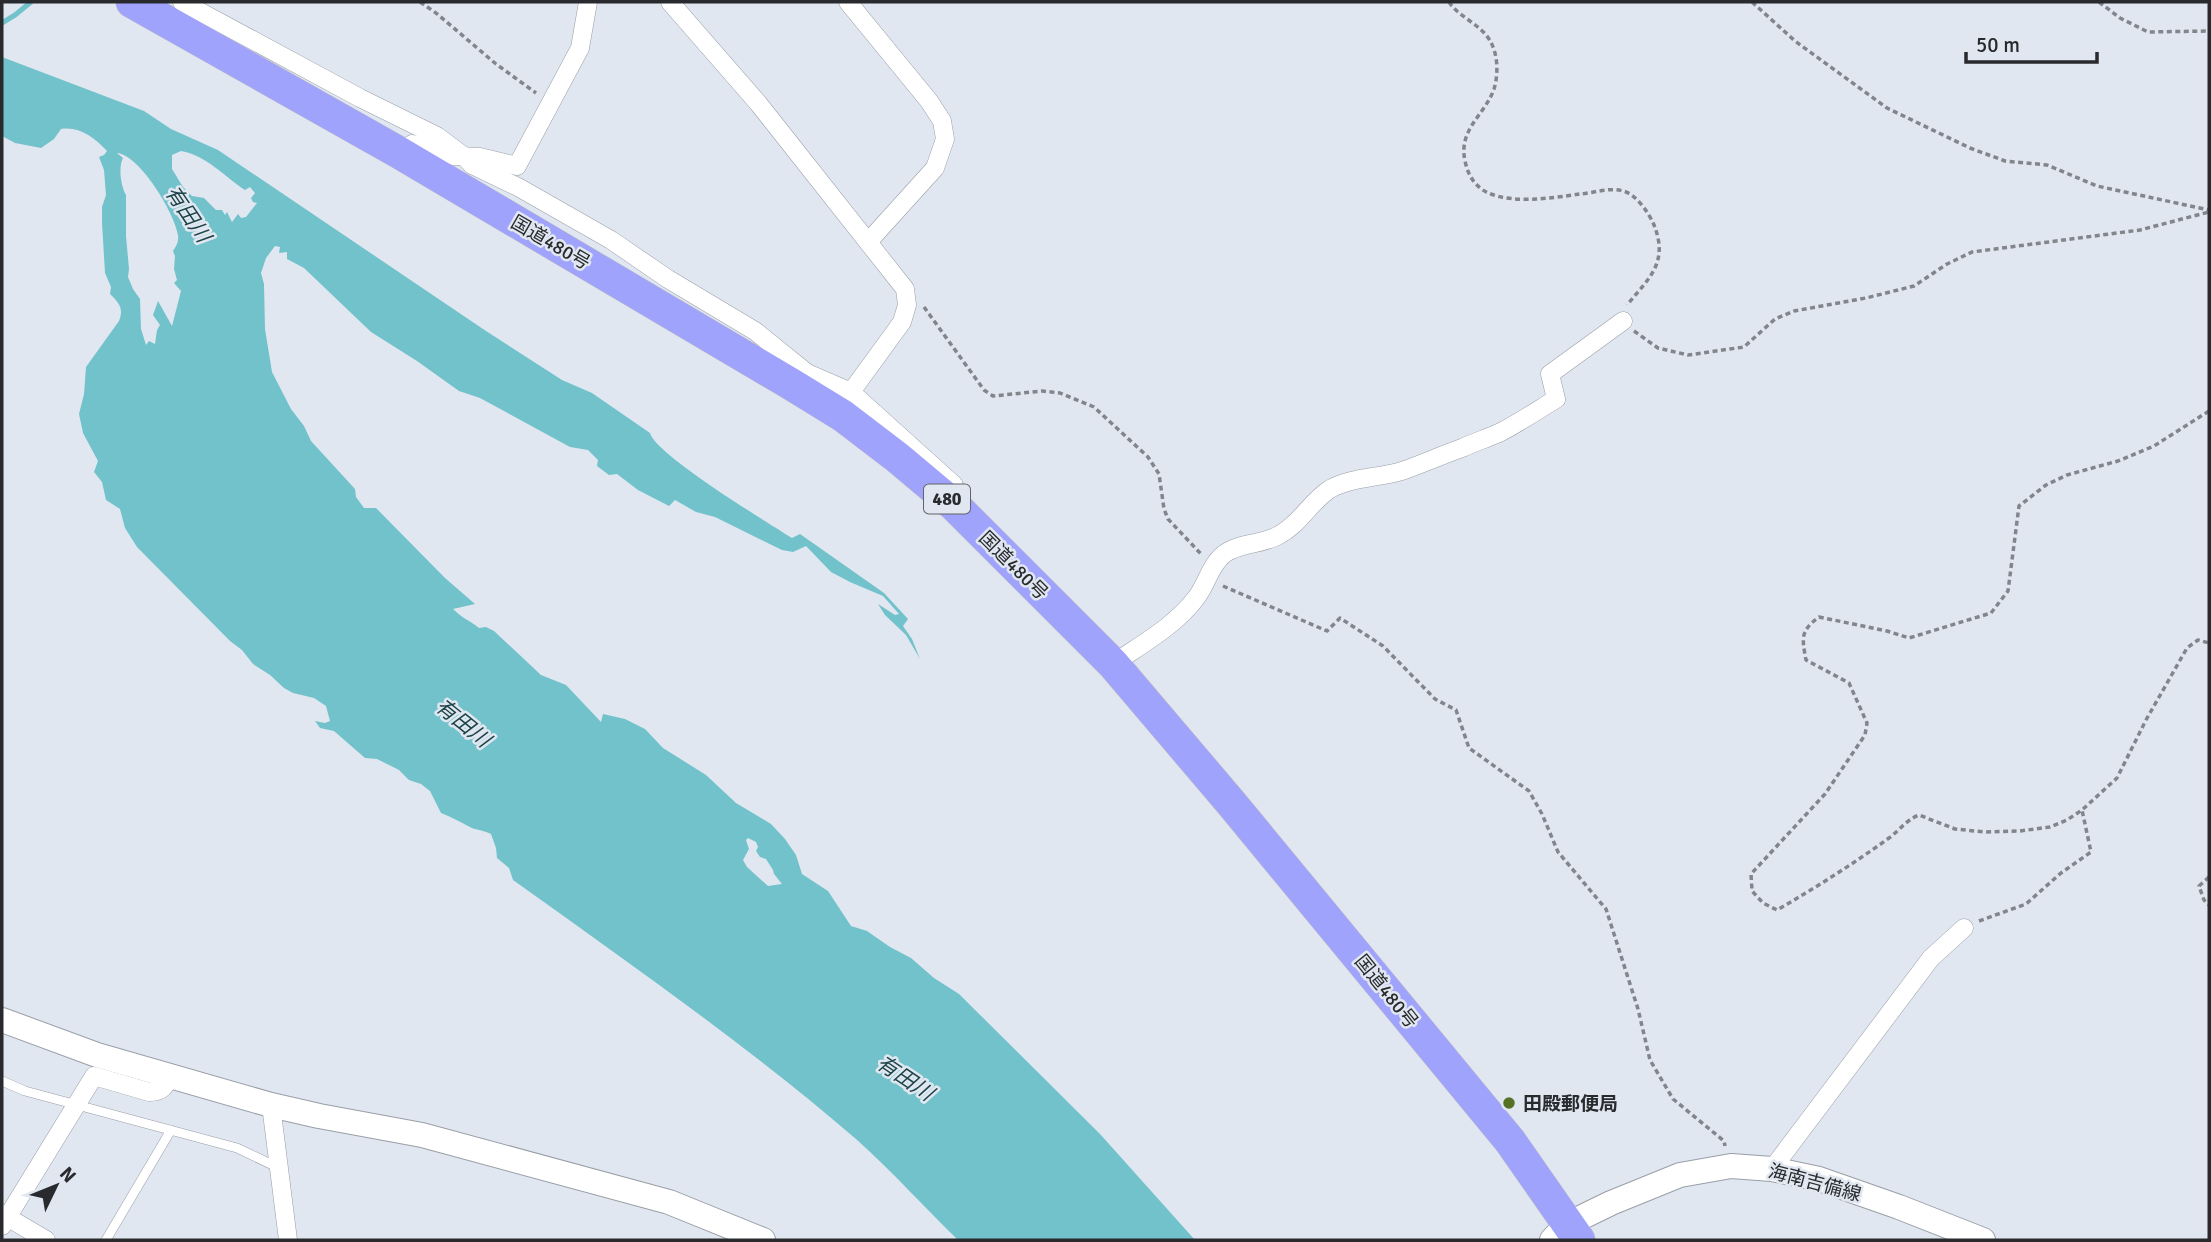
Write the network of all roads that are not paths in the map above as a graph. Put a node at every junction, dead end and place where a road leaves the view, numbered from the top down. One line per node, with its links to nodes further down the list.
1 (132, 2): 6 (highway, 国道480号 / 480)
2 (182, 2): 7 (street)
3 (588, 2): 7 (street)
4 (670, 2): 8 (street)
5 (848, 2): 8 (street)
6 (398, 152): 7 (street); 10 (highway, 国道480号 / 480)
7 (466, 157): 10 (street)
8 (868, 242): 11 (street)
9 (1623, 321): 13 (street)
10 (799, 379): 11 (street); 12 (highway, 国道480号 / 480)
11 (851, 392): 12 (street)
12 (954, 505): 13 (highway, 国道480号 / 480)
13 (1113, 664): 24 (highway, 国道480号 / 480)
14 (1964, 928): 22 (street)
15 (2, 1020): 16 (street)
16 (170, 1076): 18 (street); 19 (street)
17 (2, 1081): 18 (lane)
18 (76, 1104): 20 (lane); 23 (street)
19 (271, 1105): 21 (street); 28 (street)
20 (171, 1130): 21 (lane); 26 (lane)
21 (279, 1168): 27 (street)
22 (1772, 1169): 24 (street, 海南吉備線); 29 (street, 海南吉備線)
23 (3, 1219): 25 (street)
24 (1562, 1236)
25 (46, 1240)
26 (106, 1240)
27 (288, 1240)
28 (763, 1240)
29 (1983, 1240)

